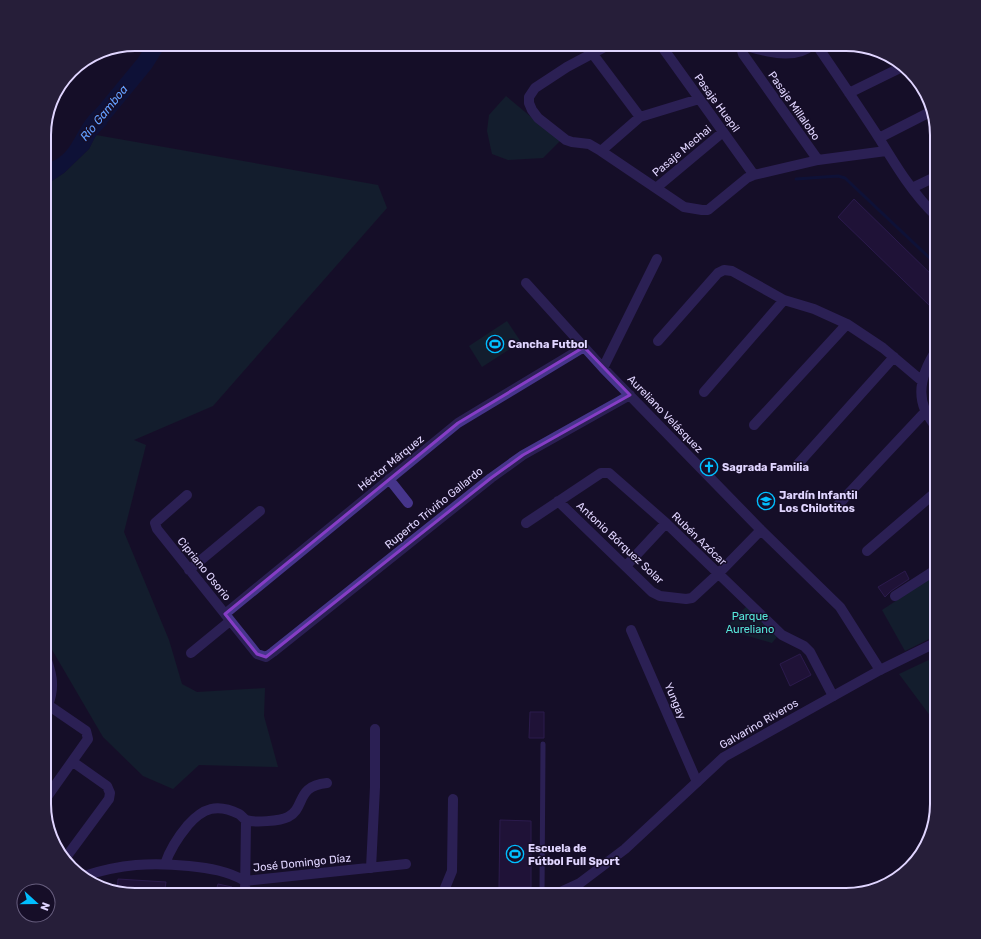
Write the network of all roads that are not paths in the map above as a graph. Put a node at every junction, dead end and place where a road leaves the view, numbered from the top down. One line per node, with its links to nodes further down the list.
1 (596, 51): 7 (street)
2 (665, 51): 10 (street, Pasaje Huepil)
3 (741, 51): 17 (street, Pasaje Millalobo)
4 (775, 51): 5 (street)
5 (803, 51)
6 (819, 51): 9 (street)
7 (592, 53): 12 (street); 15 (street)
8 (898, 69): 9 (street)
9 (849, 93): 14 (street)
10 (700, 99): 12 (street); 13 (street, Pasaje Huepil)
11 (927, 113): 14 (street)
12 (640, 117): 15 (street)
13 (723, 132): 18 (street, Pasaje Huepil); 20 (street, Pasaje Mechai)
14 (878, 138): 16 (street)
15 (601, 151): 20 (street)
16 (886, 151): 17 (street); 21 (street)
17 (818, 160): 18 (street)
18 (754, 175): 20 (street)
19 (930, 179): 21 (street)
20 (656, 188)
21 (912, 188): 22 (street)
22 (930, 209)
23 (657, 259): 31 (street)
24 (526, 284): 28 (street, Aureliano Velásquez)
25 (784, 300): 26 (street); 27 (street); 33 (street)
26 (847, 324): 29 (street); 37 (street)
27 (658, 341)
28 (584, 347): 31 (street, Aureliano Velásquez); 39 (street, Héctor Márquez)
29 (894, 357): 32 (street); 38 (street)
30 (930, 360): 32 (street)
31 (603, 368): 34 (street, Aureliano Velásquez)
32 (922, 381): 35 (street)
33 (704, 392)
34 (630, 395): 48 (street, Aureliano Velásquez); 59 (street, Ruperto Triviño Gallardo)
35 (926, 411): 36 (street); 44 (street)
36 (930, 417)
37 (754, 425)
38 (797, 464)
39 (389, 479): 43 (street); 55 (street, Héctor Márquez)
40 (187, 495): 51 (street, Cipriano Osorio)
41 (930, 497): 49 (street)
42 (558, 501): 46 (street, Rubén Azócar); 47 (street, Rubén Azócar); 50 (street, Antonio Bórquez Solar)
43 (408, 502)
44 (837, 506)
45 (260, 511): 51 (street)
46 (526, 523)
47 (666, 523): 50 (street); 52 (street, Rubén Azócar)
48 (760, 530): 52 (street, Antonio Bórquez Solar); 60 (street, Aureliano Velásquez)
49 (867, 551)
50 (626, 566): 52 (street, Antonio Bórquez Solar)
51 (189, 570): 55 (street, Cipriano Osorio)
52 (718, 574): 63 (street, Rubén Azócar)
53 (930, 574): 54 (street)
54 (895, 596)
55 (227, 618): 58 (street, Héctor Márquez); 59 (street, Cipriano Osorio)
56 (631, 630): 68 (street, Yungay)
57 (930, 645): 60 (street, Galvarino Riveros)
58 (191, 653)
59 (266, 657)
60 (880, 670): 63 (street, Galvarino Riveros)
61 (51, 676): 62 (street)
62 (51, 693)
63 (833, 696): 68 (street, Galvarino Riveros)
64 (51, 711): 67 (street)
65 (375, 729): 76 (street)
66 (543, 744): 81 (lane)
67 (73, 762): 70 (street); 73 (street)
68 (697, 782): 82 (street, Galvarino Riveros)
69 (327, 783): 72 (street)
70 (51, 792)
71 (453, 799): 80 (street)
72 (246, 820): 74 (street); 78 (street)
73 (68, 854)
74 (165, 864): 77 (street, José Domingo Díaz); 78 (street, José Domingo Díaz)
75 (406, 864): 76 (street, José Domingo Díaz)
76 (371, 868): 78 (street, José Domingo Díaz)
77 (89, 874)
78 (245, 881): 79 (street)
79 (245, 888)
80 (445, 888)
81 (542, 888)
82 (569, 888)

